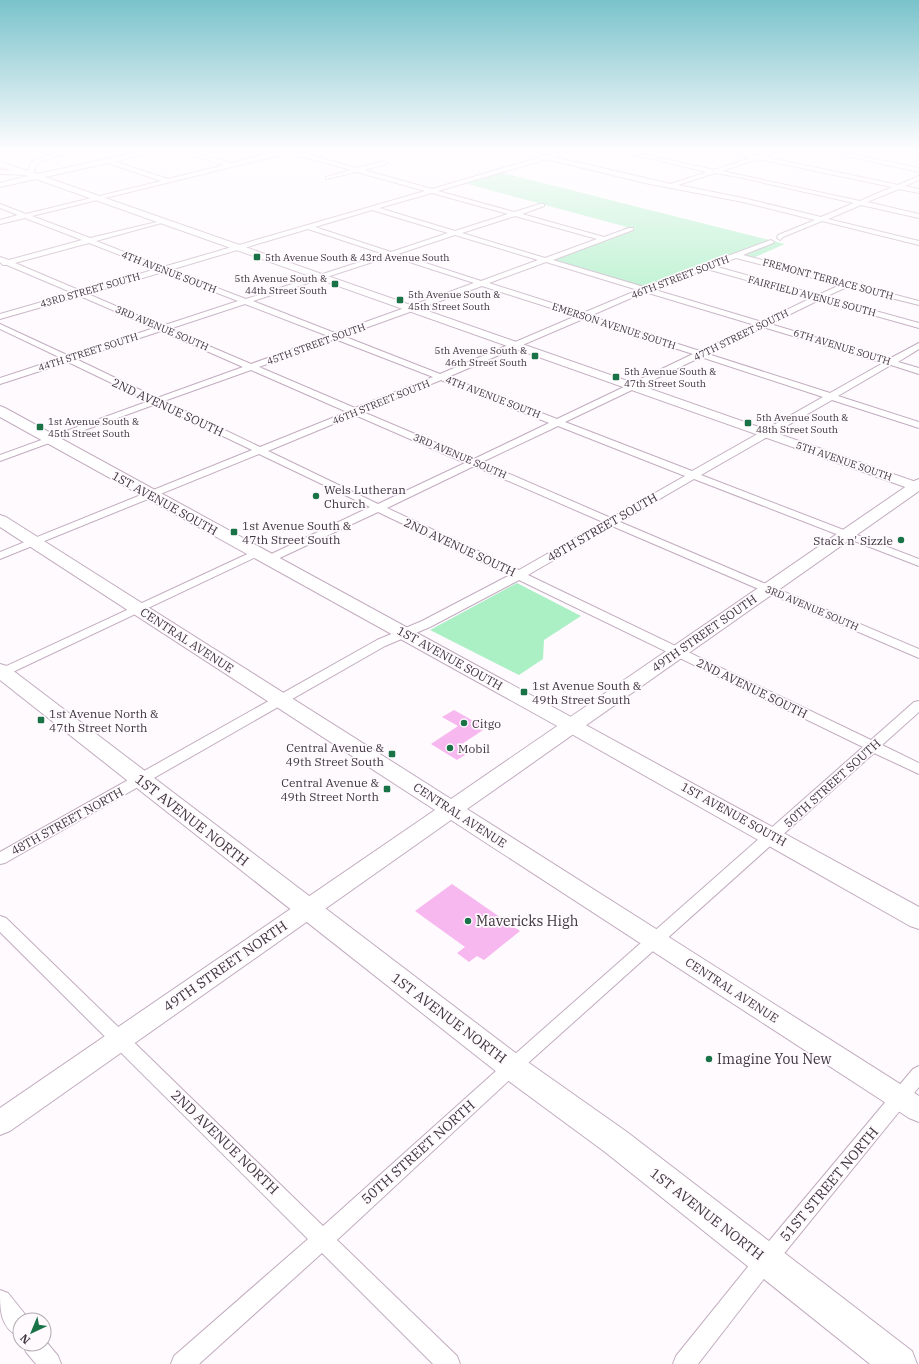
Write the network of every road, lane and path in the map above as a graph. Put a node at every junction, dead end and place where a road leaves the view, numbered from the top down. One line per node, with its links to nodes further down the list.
1 (19, 214): 10 (street, 4TH AVENUE SOUTH)
2 (35, 214): 10 (street)
3 (143, 214): 13 (street, 5TH AVENUE SOUTH)
4 (354, 214): 15 (street, 43RD STREET SOUTH)
5 (392, 214): 17 (street, 6TH AVENUE SOUTH)
6 (514, 214): 17 (street, 44TH STREET SOUTH); 19 (street)
7 (799, 214): 12 (street)
8 (834, 214): 12 (street)
9 (909, 214): 11 (street)
10 (25, 216): 14 (street); 20 (street, 4TH AVENUE SOUTH)
11 (919, 216)
12 (821, 219): 18 (street); 22 (street)
13 (164, 221): 20 (street); 23 (street, 5TH AVENUE SOUTH)
14 (0, 222)
15 (308, 227): 23 (street, 43RD STREET SOUTH); 24 (street, EMERSON AVENUE SOUTH)
16 (631, 229): 19 (street, 45TH STREET SOUTH)
17 (455, 233): 24 (street, 44TH STREET SOUTH); 26 (street, 6TH AVENUE SOUTH)
18 (780, 238)
19 (605, 239): 26 (street, 45TH STREET SOUTH)
20 (90, 241): 27 (street); 29 (street, 4TH AVENUE SOUTH)
21 (771, 242): 25 (street, 46TH STREET SOUTH)
22 (919, 242)
23 (239, 248): 29 (street, 43RD STREET SOUTH); 30 (street, 5TH AVENUE SOUTH)
24 (391, 254): 30 (street, 44TH STREET SOUTH); 31 (street, EMERSON AVENUE SOUTH)
25 (738, 256): 28 (street, 46TH STREET SOUTH); 32 (street, FREMONT TERRACE SOUTH)
26 (547, 260): 31 (street, 45TH STREET SOUTH); 33 (street, 6TH AVENUE SOUTH)
27 (3, 262): 34 (street, 3RD AVENUE SOUTH)
28 (706, 266): 33 (street, 46TH STREET SOUTH); 35 (street, FAIRFIELD AVENUE SOUTH)
29 (163, 269): 34 (street, 43RD STREET SOUTH); 36 (street, 4TH AVENUE SOUTH)
30 (321, 277): 36 (street, 44TH STREET SOUTH); 38 (street, 5TH AVENUE SOUTH)
31 (482, 283): 38 (street, 45TH STREET SOUTH); 39 (street, EMERSON AVENUE SOUTH)
32 (847, 284): 35 (street, 47TH STREET SOUTH); 37 (street, FREMONT TERRACE SOUTH)
33 (646, 289): 39 (street, 46TH STREET SOUTH); 41 (street, 6TH AVENUE SOUTH)
34 (79, 293): 40 (street, 43RD STREET SOUTH); 44 (street, 3RD AVENUE SOUTH)
35 (818, 298): 41 (street, 47TH STREET SOUTH); 43 (street, FAIRFIELD AVENUE SOUTH)
36 (245, 301): 44 (street, 44TH STREET SOUTH); 45 (street, 4TH AVENUE SOUTH)
37 (919, 303)
38 (412, 309): 45 (street, 45TH STREET SOUTH); 46 (street, 5TH AVENUE SOUTH)
39 (583, 316): 46 (street, 46TH STREET SOUTH); 48 (street, EMERSON AVENUE SOUTH)
40 (0, 317)
41 (764, 324): 48 (street, 47TH STREET SOUTH); 50 (street, 6TH AVENUE SOUTH)
42 (0, 326): 49 (street, 2ND AVENUE SOUTH)
43 (919, 326)
44 (163, 328): 49 (street, 44TH STREET SOUTH); 51 (street, 3RD AVENUE SOUTH)
45 (336, 336): 51 (street, 45TH STREET SOUTH); 53 (street, 4TH AVENUE SOUTH)
46 (515, 345): 53 (street, 46TH STREET SOUTH); 55 (street, 5TH AVENUE SOUTH)
47 (919, 346): 50 (street, 48TH STREET SOUTH)
48 (701, 354): 55 (street, 47TH STREET SOUTH); 56 (street, EMERSON AVENUE SOUTH)
49 (68, 359): 54 (street, 44TH STREET SOUTH); 57 (street, 2ND AVENUE SOUTH)
50 (890, 362): 52 (street, 6TH AVENUE SOUTH); 56 (street, 48TH STREET SOUTH)
51 (252, 367): 57 (street, 45TH STREET SOUTH); 59 (street, 3RD AVENUE SOUTH)
52 (919, 370)
53 (441, 377): 59 (street, 46TH STREET SOUTH); 60 (street, 4TH AVENUE SOUTH)
54 (0, 381)
55 (633, 386): 60 (street, 47TH STREET SOUTH); 62 (street, 5TH AVENUE SOUTH)
56 (830, 396): 61 (street, EMERSON AVENUE SOUTH); 62 (street, 48TH STREET SOUTH)
57 (157, 401): 63 (street, 45TH STREET SOUTH); 64 (street, 2ND AVENUE SOUTH)
58 (0, 411): 63 (main road, 1ST AVENUE SOUTH)
59 (356, 412): 64 (street, 46TH STREET SOUTH); 66 (street, 3RD AVENUE SOUTH)
60 (558, 422): 66 (street, 47TH STREET SOUTH); 67 (street, 4TH AVENUE SOUTH)
61 (919, 425)
62 (766, 433): 67 (street, 48TH STREET SOUTH); 68 (street, 5TH AVENUE SOUTH)
63 (51, 440): 65 (street, 45TH STREET SOUTH); 69 (main road, 1ST AVENUE SOUTH)
64 (260, 450): 69 (street, 46TH STREET SOUTH); 70 (street, 2ND AVENUE SOUTH)
65 (0, 458)
66 (475, 462): 70 (street, 47TH STREET SOUTH); 72 (street, 3RD AVENUE SOUTH)
67 (693, 475): 72 (street, 48TH STREET SOUTH); 73 (street, 4TH AVENUE SOUTH)
68 (918, 486): 73 (main road, 49TH STREET SOUTH)
69 (150, 495): 74 (street, 46TH STREET SOUTH); 76 (main road, 1ST AVENUE SOUTH)
70 (377, 508): 76 (street, 47TH STREET SOUTH); 78 (street, 2ND AVENUE SOUTH)
71 (0, 520): 74 (main road, CENTRAL AVENUE)
72 (612, 521): 78 (street, 48TH STREET SOUTH); 79 (street, 3RD AVENUE SOUTH)
73 (846, 534): 77 (street, 4TH AVENUE SOUTH); 79 (main road, 49TH STREET SOUTH)
74 (35, 542): 75 (street, 46TH STREET SOUTH); 80 (main road, CENTRAL AVENUE)
75 (0, 556)
76 (262, 557): 80 (street, 47TH STREET SOUTH); 81 (main road, 1ST AVENUE SOUTH)
77 (919, 563)
78 (519, 575): 81 (street, 48TH STREET SOUTH); 82 (street, 2ND AVENUE SOUTH)
79 (768, 589): 82 (main road, 49TH STREET SOUTH); 83 (street, 3RD AVENUE SOUTH)
80 (139, 609): 84 (street, 47TH STREET SOUTH); 85 (main road, CENTRAL AVENUE)
81 (405, 634): 85 (street, 48TH STREET SOUTH); 87 (main road, 1ST AVENUE SOUTH)
82 (677, 652): 87 (main road, 49TH STREET SOUTH); 88 (street, 2ND AVENUE SOUTH)
83 (919, 654)
84 (1, 672): 90 (main road, 1ST AVENUE NORTH)
85 (280, 700): 90 (street, 48TH STREET NORTH); 91 (main road, CENTRAL AVENUE)
86 (919, 705): 88 (street, 50TH STREET SOUTH)
87 (571, 725): 91 (main road, 49TH STREET SOUTH); 92 (main road, 1ST AVENUE SOUTH)
88 (872, 747): 89 (street, 2ND AVENUE SOUTH); 92 (street, 50TH STREET SOUTH)
89 (919, 770)
90 (140, 780): 93 (street, 48TH STREET NORTH); 94 (main road, 1ST AVENUE NORTH)
91 (450, 809): 94 (main road, 49TH STREET NORTH); 97 (main road, CENTRAL AVENUE)
92 (772, 836): 95 (main road, 1ST AVENUE SOUTH); 97 (street, 50TH STREET SOUTH)
93 (0, 859)
94 (306, 909): 98 (main road, 49TH STREET NORTH); 99 (main road, 1ST AVENUE NORTH)
95 (919, 919)
96 (0, 922): 98 (street, 2ND AVENUE NORTH)
97 (655, 940): 99 (street, 50TH STREET NORTH); 101 (main road, CENTRAL AVENUE)
98 (120, 1039): 102 (main road, 49TH STREET NORTH); 103 (street, 2ND AVENUE NORTH)
99 (512, 1066): 103 (street, 50TH STREET NORTH); 104 (main road, 1ST AVENUE NORTH)
100 (919, 1074): 101 (street, 51ST STREET NORTH)
101 (909, 1104): 104 (street, 51ST STREET NORTH)
102 (0, 1123)
103 (323, 1239): 109 (street, 50TH STREET NORTH); 110 (street, 2ND AVENUE NORTH)
104 (766, 1260): 111 (street, 51ST STREET NORTH); 112 (main road, 1ST AVENUE NORTH)
105 (0, 1300): 106 (street)
106 (12, 1316)
107 (40, 1352): 108 (street)
108 (50, 1364)
109 (182, 1364)
110 (449, 1364)
111 (684, 1364)
112 (899, 1364)

